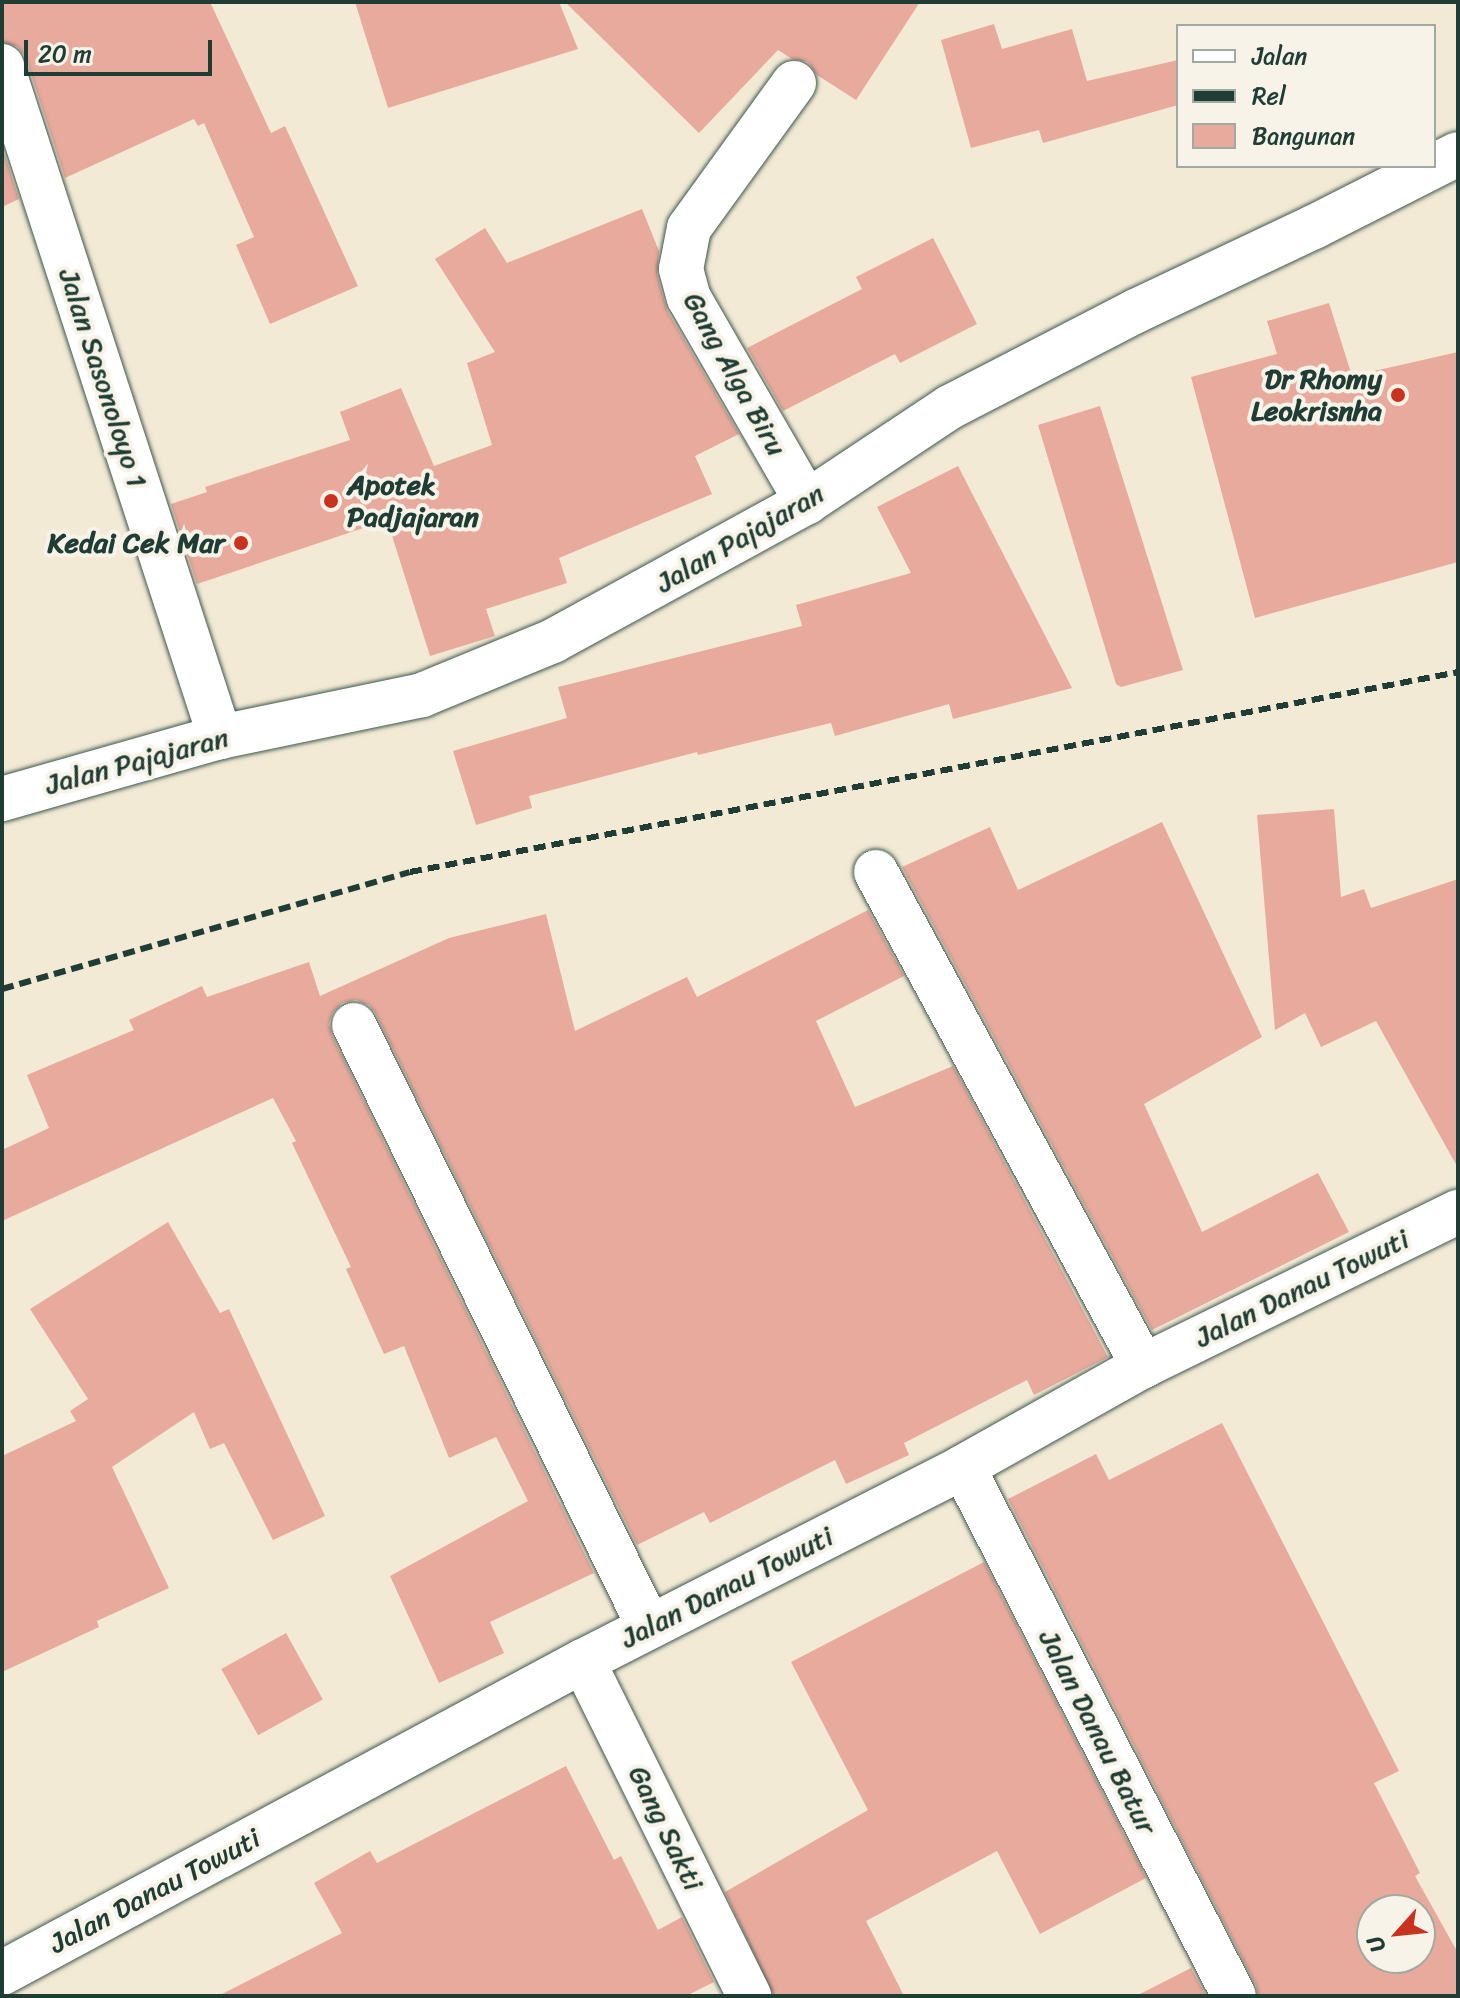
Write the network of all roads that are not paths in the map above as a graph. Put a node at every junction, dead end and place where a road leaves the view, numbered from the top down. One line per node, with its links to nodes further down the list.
1 (2, 66): 7 (street, Jalan Sasonoloyo 1)
2 (794, 83): 6 (street, Gang Alga Biru)
3 (1458, 154): 4 (street, Jalan Pajajaran)
4 (1436, 165)
5 (1429, 168): 6 (street, Jalan Pajajaran)
6 (807, 502): 7 (street, Jalan Pajajaran)
7 (220, 737): 8 (street, Jalan Pajajaran)
8 (2, 799)
9 (876, 872): 12 (street)
10 (354, 1025): 14 (street)
11 (1458, 1212): 12 (street, Jalan Danau Towuti)
12 (1143, 1366): 13 (street, Jalan Danau Towuti)
13 (963, 1467): 14 (street, Jalan Danau Towuti); 20 (street, Jalan Danau Batur)
14 (649, 1627): 15 (street, Jalan Danau Towuti)
15 (583, 1661): 16 (street, Jalan Danau Towuti); 19 (street, Gang Sakti)
16 (2, 1973)
17 (2, 1986): 18 (street)
18 (7, 1996)
19 (749, 1996)
20 (1234, 1996)

